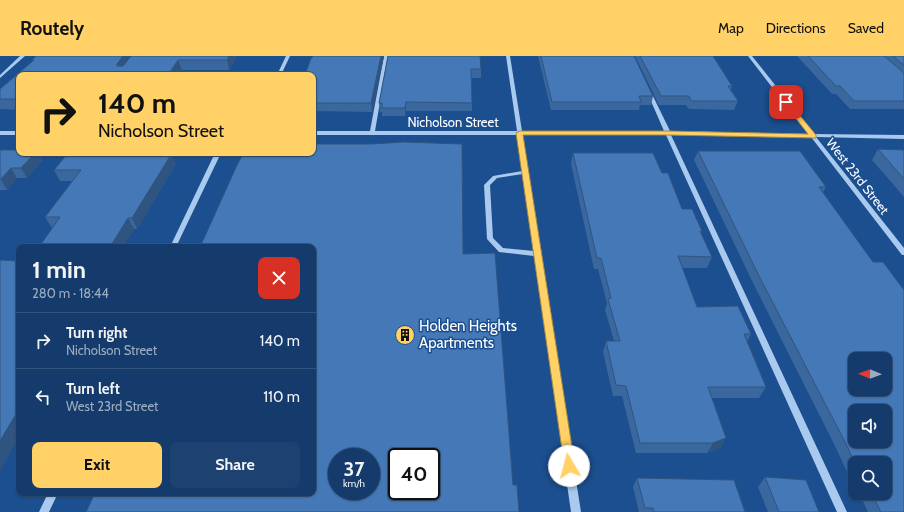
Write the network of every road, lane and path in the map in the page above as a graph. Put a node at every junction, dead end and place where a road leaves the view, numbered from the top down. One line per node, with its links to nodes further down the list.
1 (23, 56): 7 (street)
2 (288, 56): 6 (street)
3 (386, 56): 12 (street)
4 (508, 56): 13 (street)
5 (750, 56): 15 (street, West 23rd Street)
6 (280, 72)
7 (0, 77)
8 (644, 83): 14 (street)
9 (0, 133): 10 (street)
10 (16, 133)
11 (316, 133): 12 (street, Nicholson Street)
12 (372, 133): 13 (street, Nicholson Street)
13 (520, 133): 14 (street, Nicholson Street); 18 (street)
14 (668, 133): 15 (street, Nicholson Street); 25 (street)
15 (813, 136): 16 (street, Nicholson Street); 20 (street, West 23rd Street)
16 (904, 137)
17 (217, 156): 19 (street)
18 (526, 172): 21 (street); 21 (street)
19 (173, 244)
20 (904, 253)
21 (538, 254): 24 (street)
22 (52, 496): 23 (street)
23 (44, 512)
24 (576, 512)
25 (842, 512)

